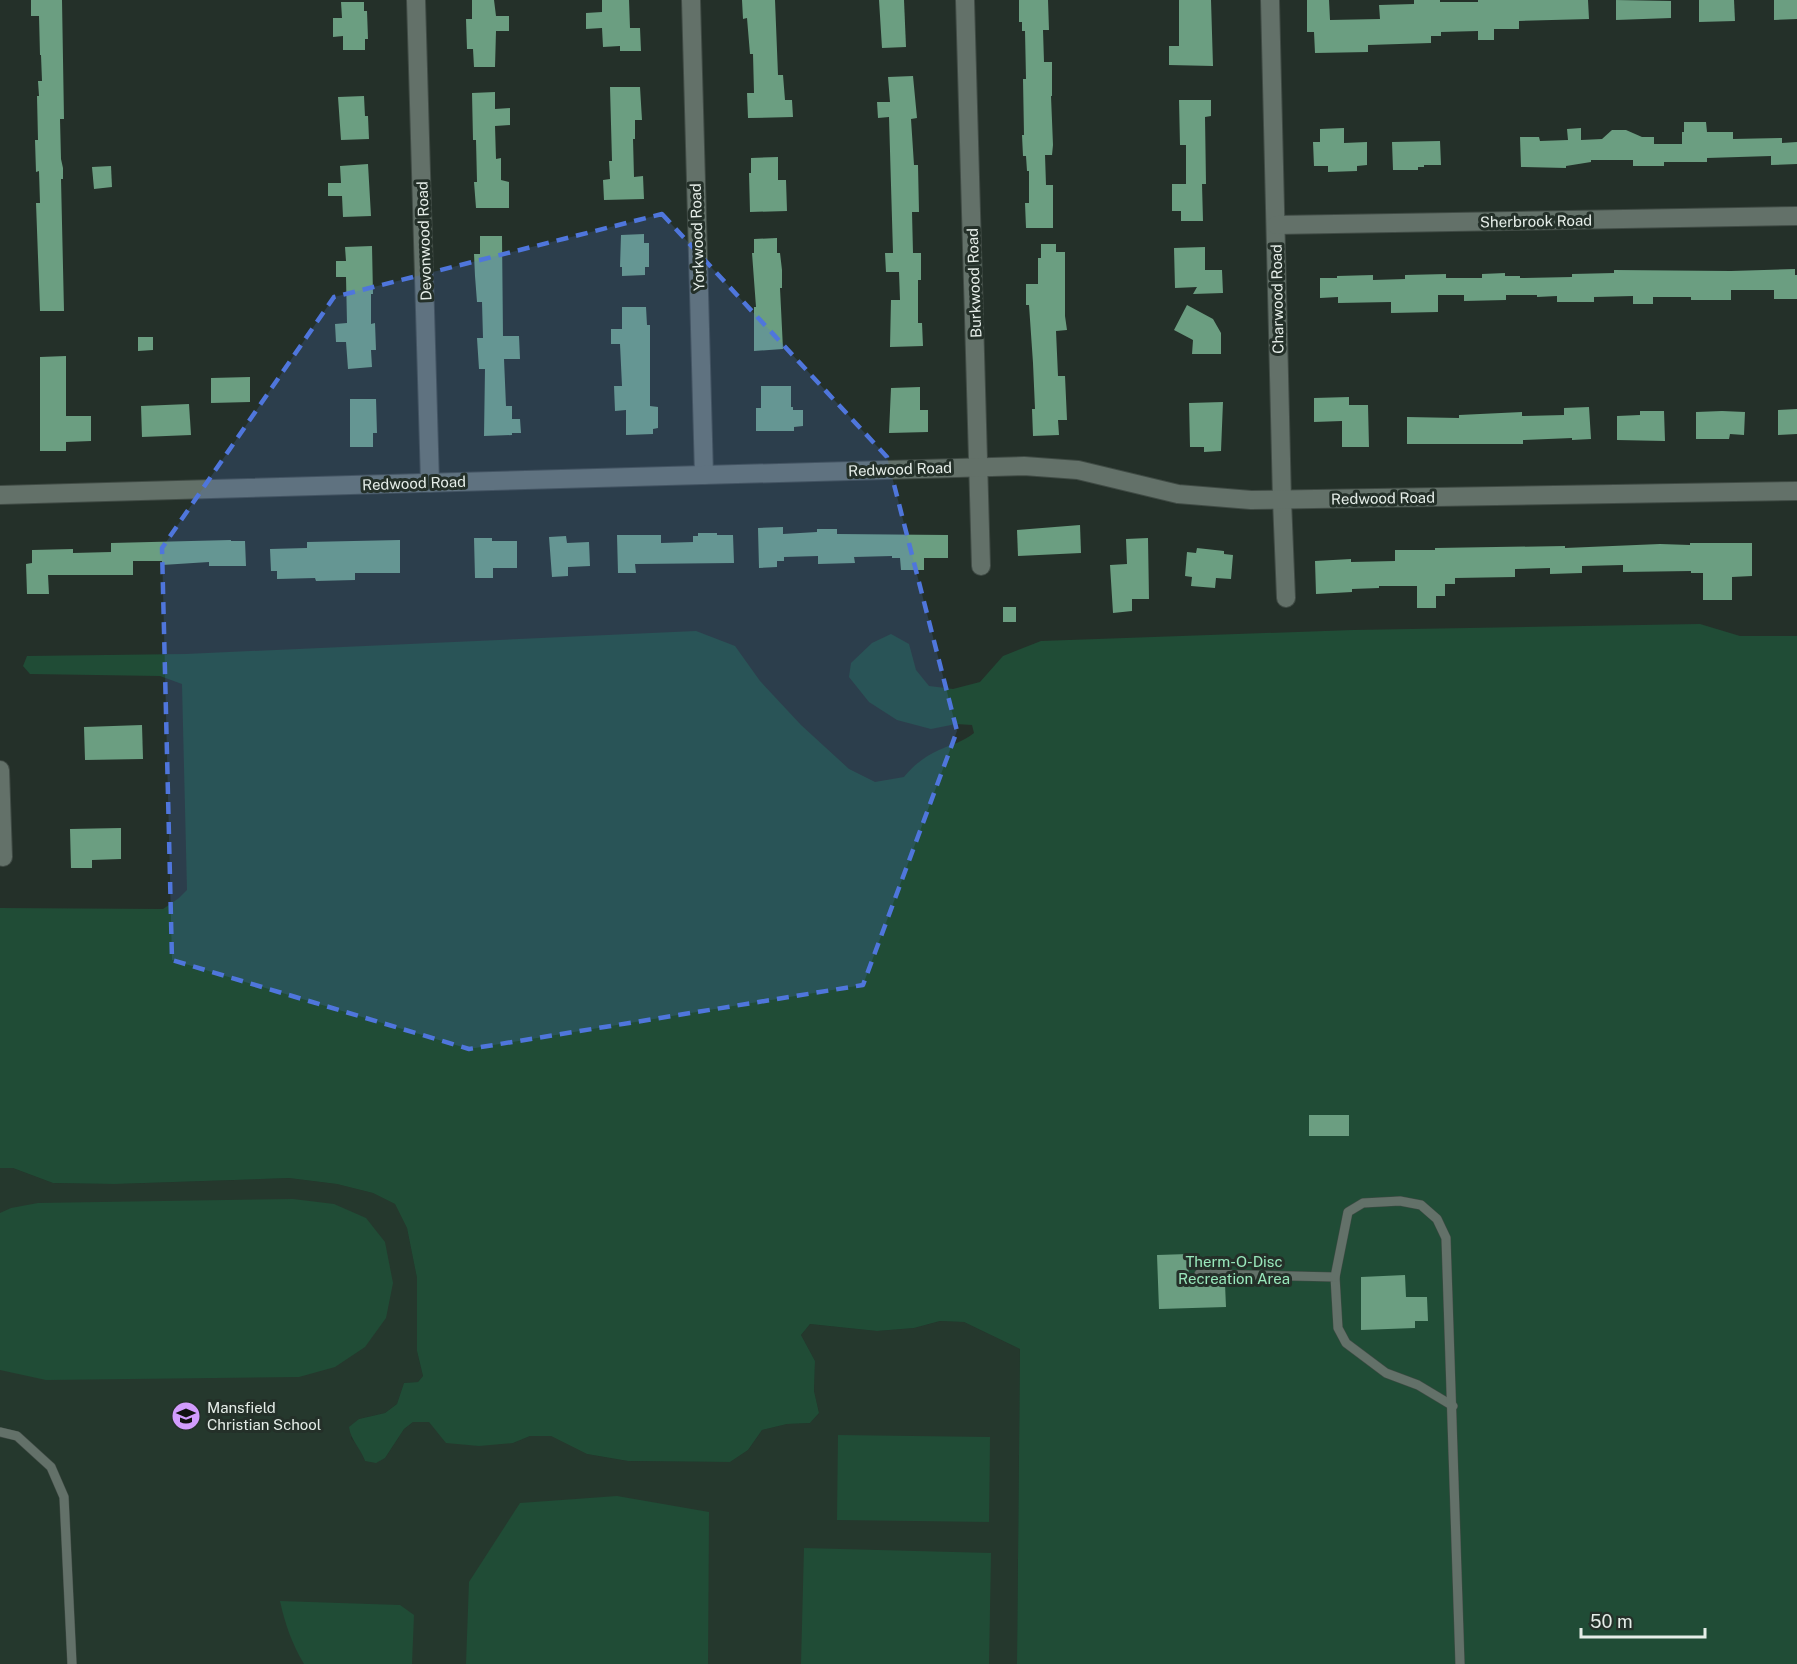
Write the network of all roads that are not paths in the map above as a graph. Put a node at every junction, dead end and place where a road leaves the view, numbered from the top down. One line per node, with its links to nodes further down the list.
1 (416, 0): 9 (street, Devonwood Road)
2 (691, 0): 8 (street, Yorkwood Road)
3 (965, 0): 7 (street, Burkwood Road)
4 (1270, 0): 6 (street, Charwood Road)
5 (1797, 216): 6 (street, Sherbrook Road)
6 (1276, 225): 12 (street, Charwood Road)
7 (979, 467): 8 (street, Redwood Road); 12 (street, Redwood Road); 13 (street, Burkwood Road)
8 (704, 475): 9 (street, Redwood Road)
9 (430, 483): 11 (street, Redwood Road)
10 (1797, 491): 12 (street, Redwood Road)
11 (0, 495)
12 (1282, 500): 14 (street, Charwood Road)
13 (981, 566)
14 (1286, 598)
15 (0, 770): 16 (street)
16 (3, 857)
17 (1199, 1274): 18 (lane)
18 (1335, 1277): 19 (lane); 19 (lane)
19 (1453, 1406): 22 (lane)
20 (0, 1432): 21 (lane)
21 (72, 1664)
22 (1460, 1664)

